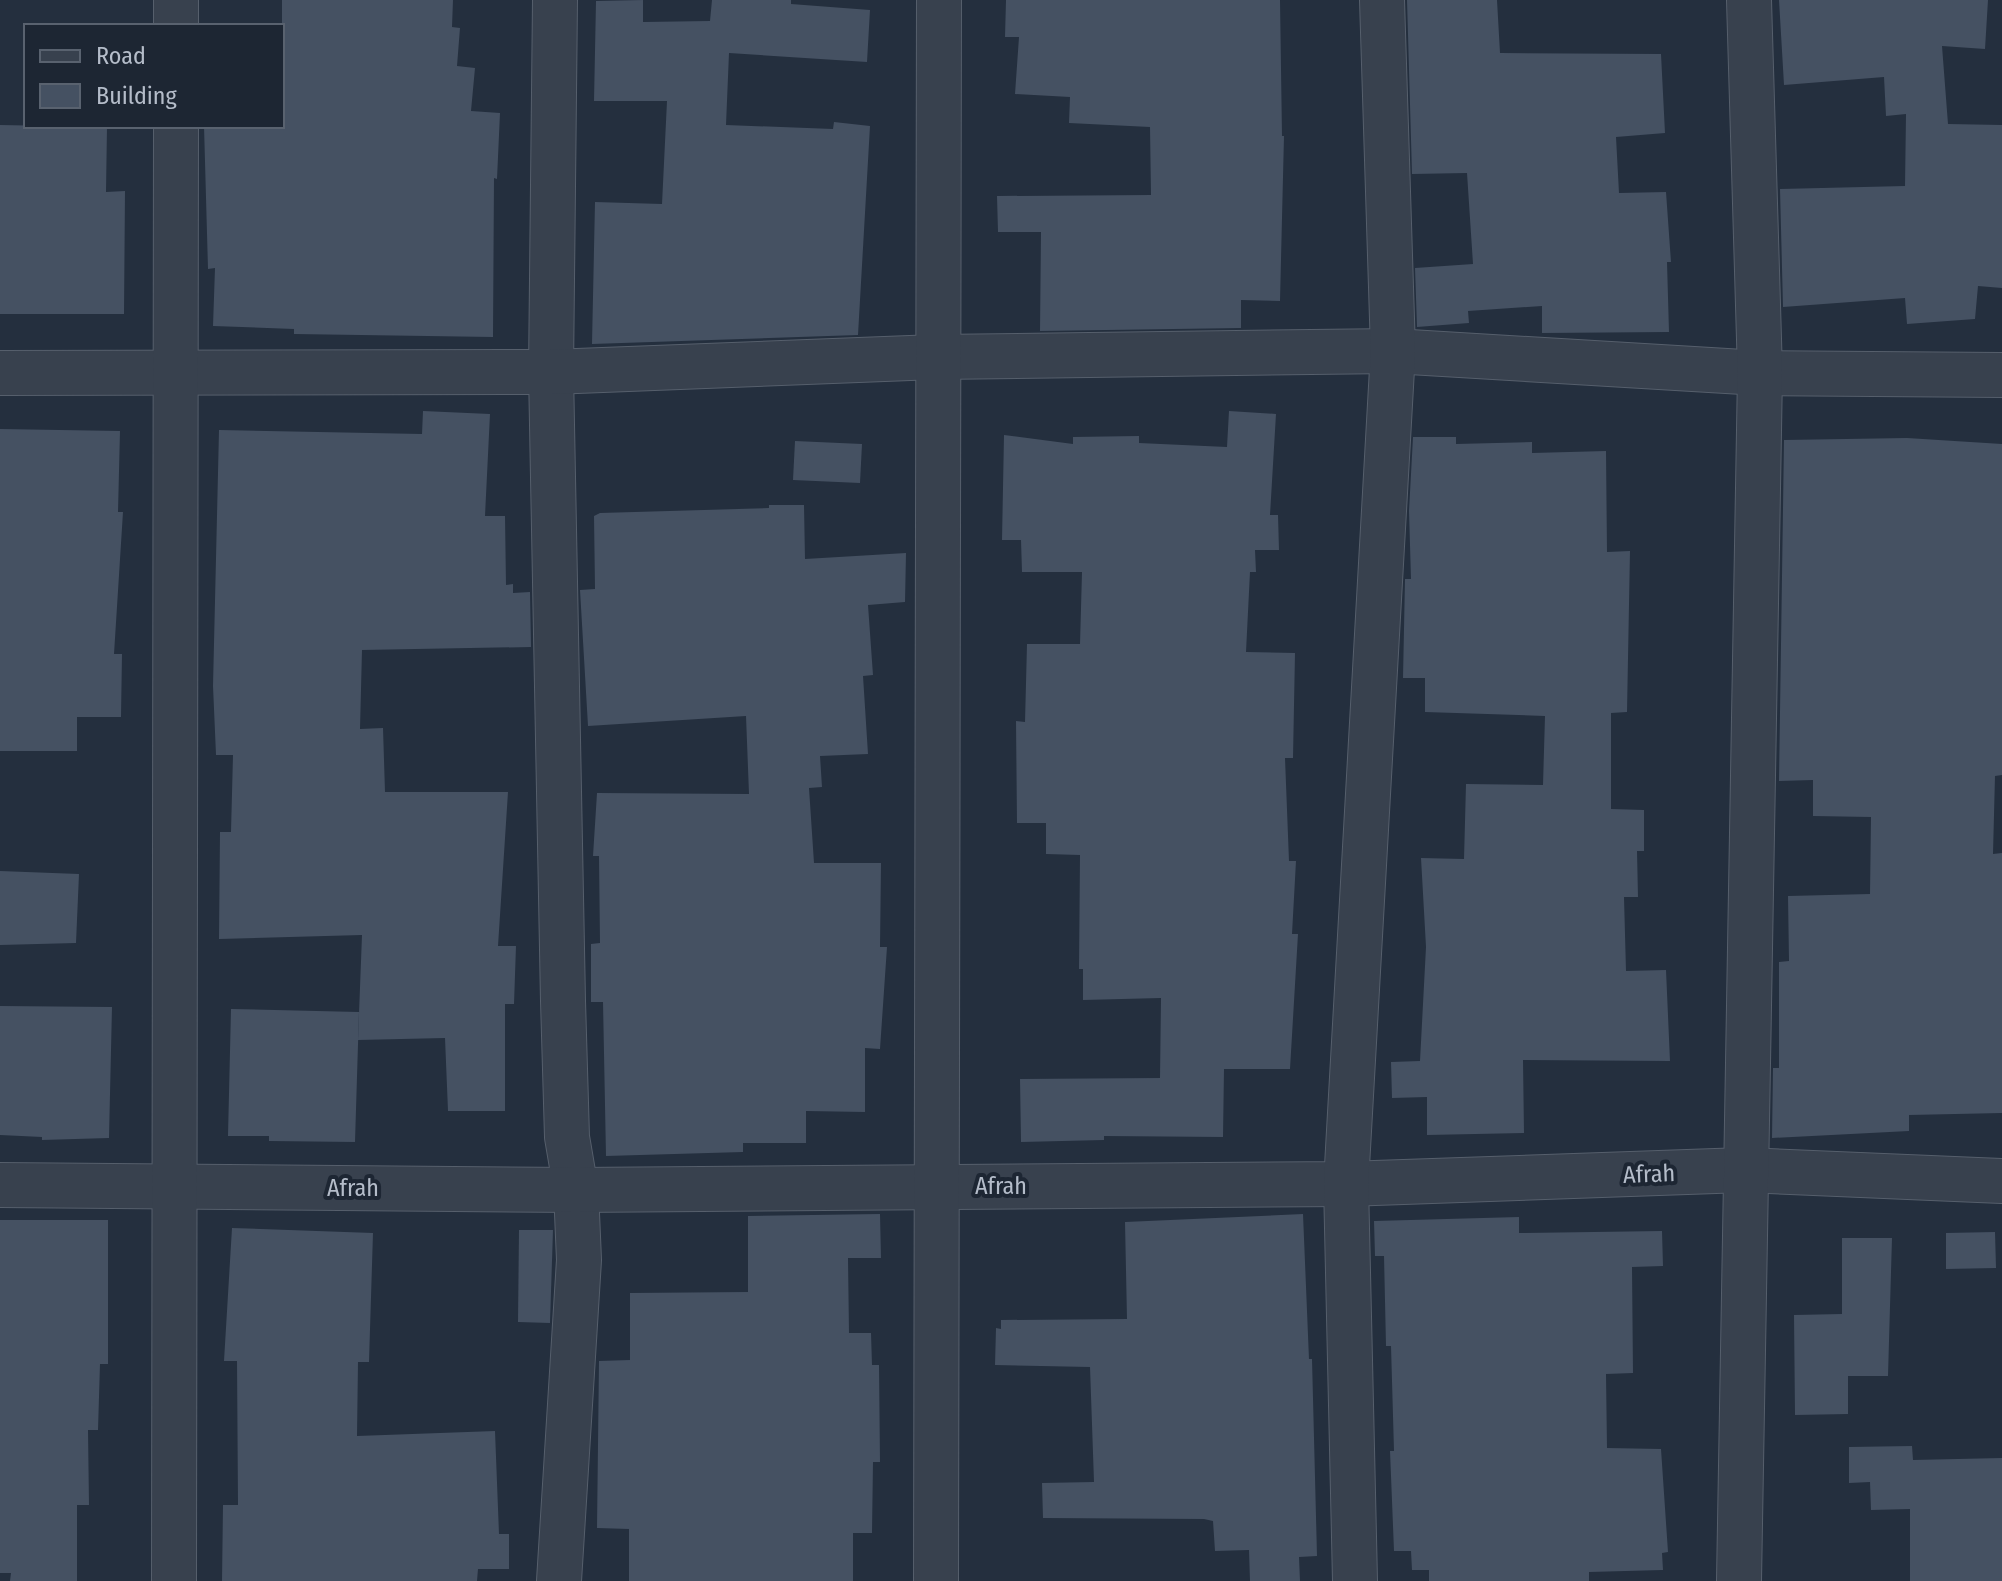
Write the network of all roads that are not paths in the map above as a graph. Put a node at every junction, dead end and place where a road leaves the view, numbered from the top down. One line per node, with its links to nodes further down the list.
1 (176, 0): 6 (street)
2 (555, 0): 11 (street)
3 (939, 0): 9 (street)
4 (1382, 0): 8 (street)
5 (1749, 0): 13 (street)
6 (176, 24)
7 (176, 128): 10 (street)
8 (1393, 351): 9 (street); 13 (street); 17 (street)
9 (936, 357): 11 (street); 20 (street)
10 (175, 372): 11 (street); 12 (street); 19 (street)
11 (551, 372): 21 (street)
12 (0, 373)
13 (1760, 373): 14 (street); 15 (street)
14 (2002, 375)
15 (1744, 1170): 16 (street, Afrah); 17 (street, Afrah); 26 (street)
16 (2002, 1181)
17 (1346, 1184): 20 (street, Afrah); 25 (street)
18 (0, 1185): 19 (street, Afrah)
19 (175, 1186): 21 (street, Afrah); 22 (street)
20 (939, 1186): 21 (street, Afrah); 24 (street)
21 (576, 1190): 23 (street)
22 (174, 1581)
23 (559, 1581)
24 (936, 1581)
25 (1355, 1581)
26 (1739, 1581)

